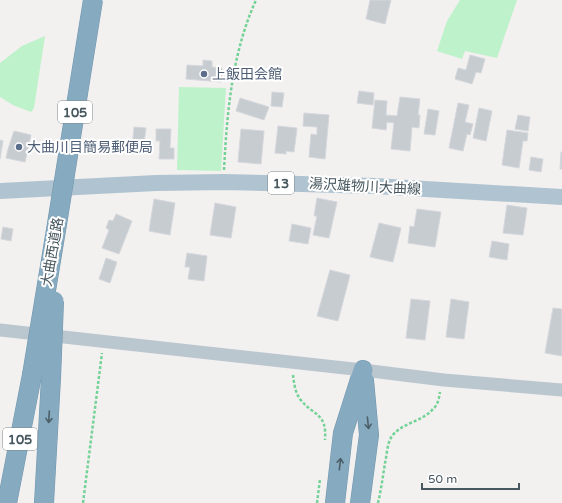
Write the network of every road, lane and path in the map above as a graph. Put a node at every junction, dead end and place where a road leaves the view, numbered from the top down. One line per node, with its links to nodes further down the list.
1 (93, 0): 6 (highway, 大曲西道路 / 105, bridge)
2 (256, 0): 3 (path)
3 (224, 182): 4 (main road, 湯沢雄物川大曲線 / 13); 5 (main road, 湯沢雄物川大曲線 / 13)
4 (0, 191)
5 (562, 197)
6 (57, 224): 15 (highway, 大曲西道路 / 105, bridge); 16 (highway, one-way to 16, bridge)
7 (0, 330): 8 (street)
8 (104, 341): 9 (street); 17 (path)
9 (293, 362): 10 (street); 13 (path)
10 (363, 370): 11 (street); 19 (highway, one-way to 10); 20 (highway, one-way to 20)
11 (444, 380): 12 (street); 21 (path)
12 (562, 390)
13 (324, 444)
14 (321, 477): 18 (path)
15 (8, 503)
16 (44, 503)
17 (83, 503)
18 (317, 503)
19 (335, 503)
20 (360, 503)
21 (378, 503)

